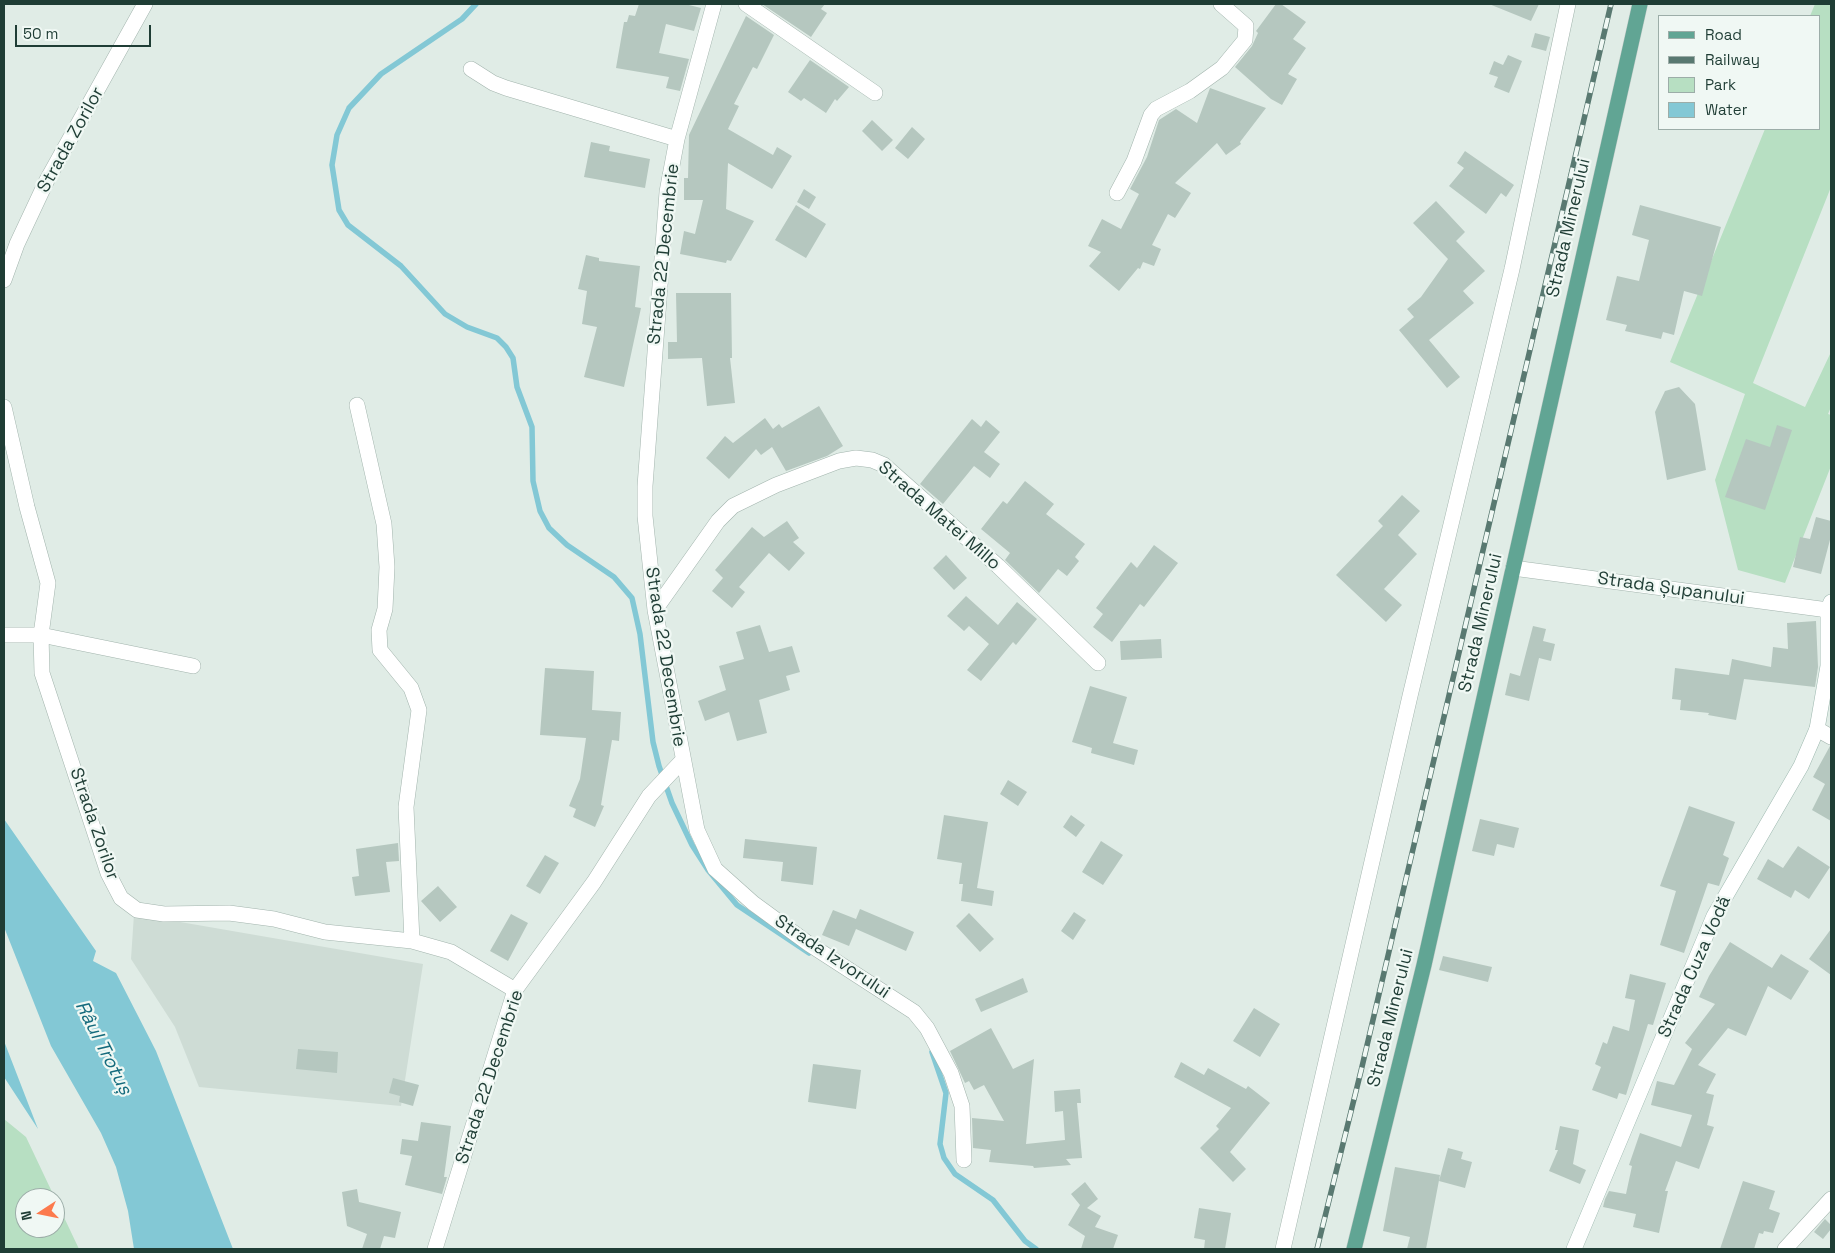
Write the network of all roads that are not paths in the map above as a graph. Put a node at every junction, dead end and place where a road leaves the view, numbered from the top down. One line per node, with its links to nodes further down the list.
1 (145, 4): 11 (street, Strada Zorilor)
2 (714, 4): 9 (street, Strada 22 Decembrie)
3 (746, 4): 8 (street)
4 (1222, 4): 10 (street)
5 (1568, 4): 29 (street)
6 (1640, 4): 14 (main road, Strada Minerului)
7 (471, 69): 9 (street)
8 (875, 93)
9 (678, 138): 16 (street, Strada 22 Decembrie)
10 (1116, 193)
11 (4, 280)
12 (357, 405): 24 (street)
13 (4, 407): 18 (street, Strada Zorilor)
14 (1513, 568): 15 (street, Strada Șupanului); 30 (main road, Strada Minerului)
15 (1830, 606): 21 (street, Strada Cuza Vodă)
16 (654, 610): 19 (street, Strada Matei Millo); 23 (street, Strada 22 Decembrie)
17 (4, 636): 18 (street)
18 (41, 636): 20 (street); 24 (street, Strada Zorilor)
19 (1098, 663)
20 (193, 666)
21 (1817, 729): 22 (street); 31 (street, Strada Cuza Vodă)
22 (1831, 737)
23 (682, 761): 25 (street, Strada 22 Decembrie); 26 (street, Strada Izvorului)
24 (412, 941): 25 (street, Strada Zorilor)
25 (515, 990): 28 (street, Strada 22 Decembrie)
26 (964, 1160)
27 (1831, 1199): 32 (street)
28 (436, 1249)
29 (1284, 1249)
30 (1354, 1249)
31 (1574, 1249)
32 (1785, 1249)

